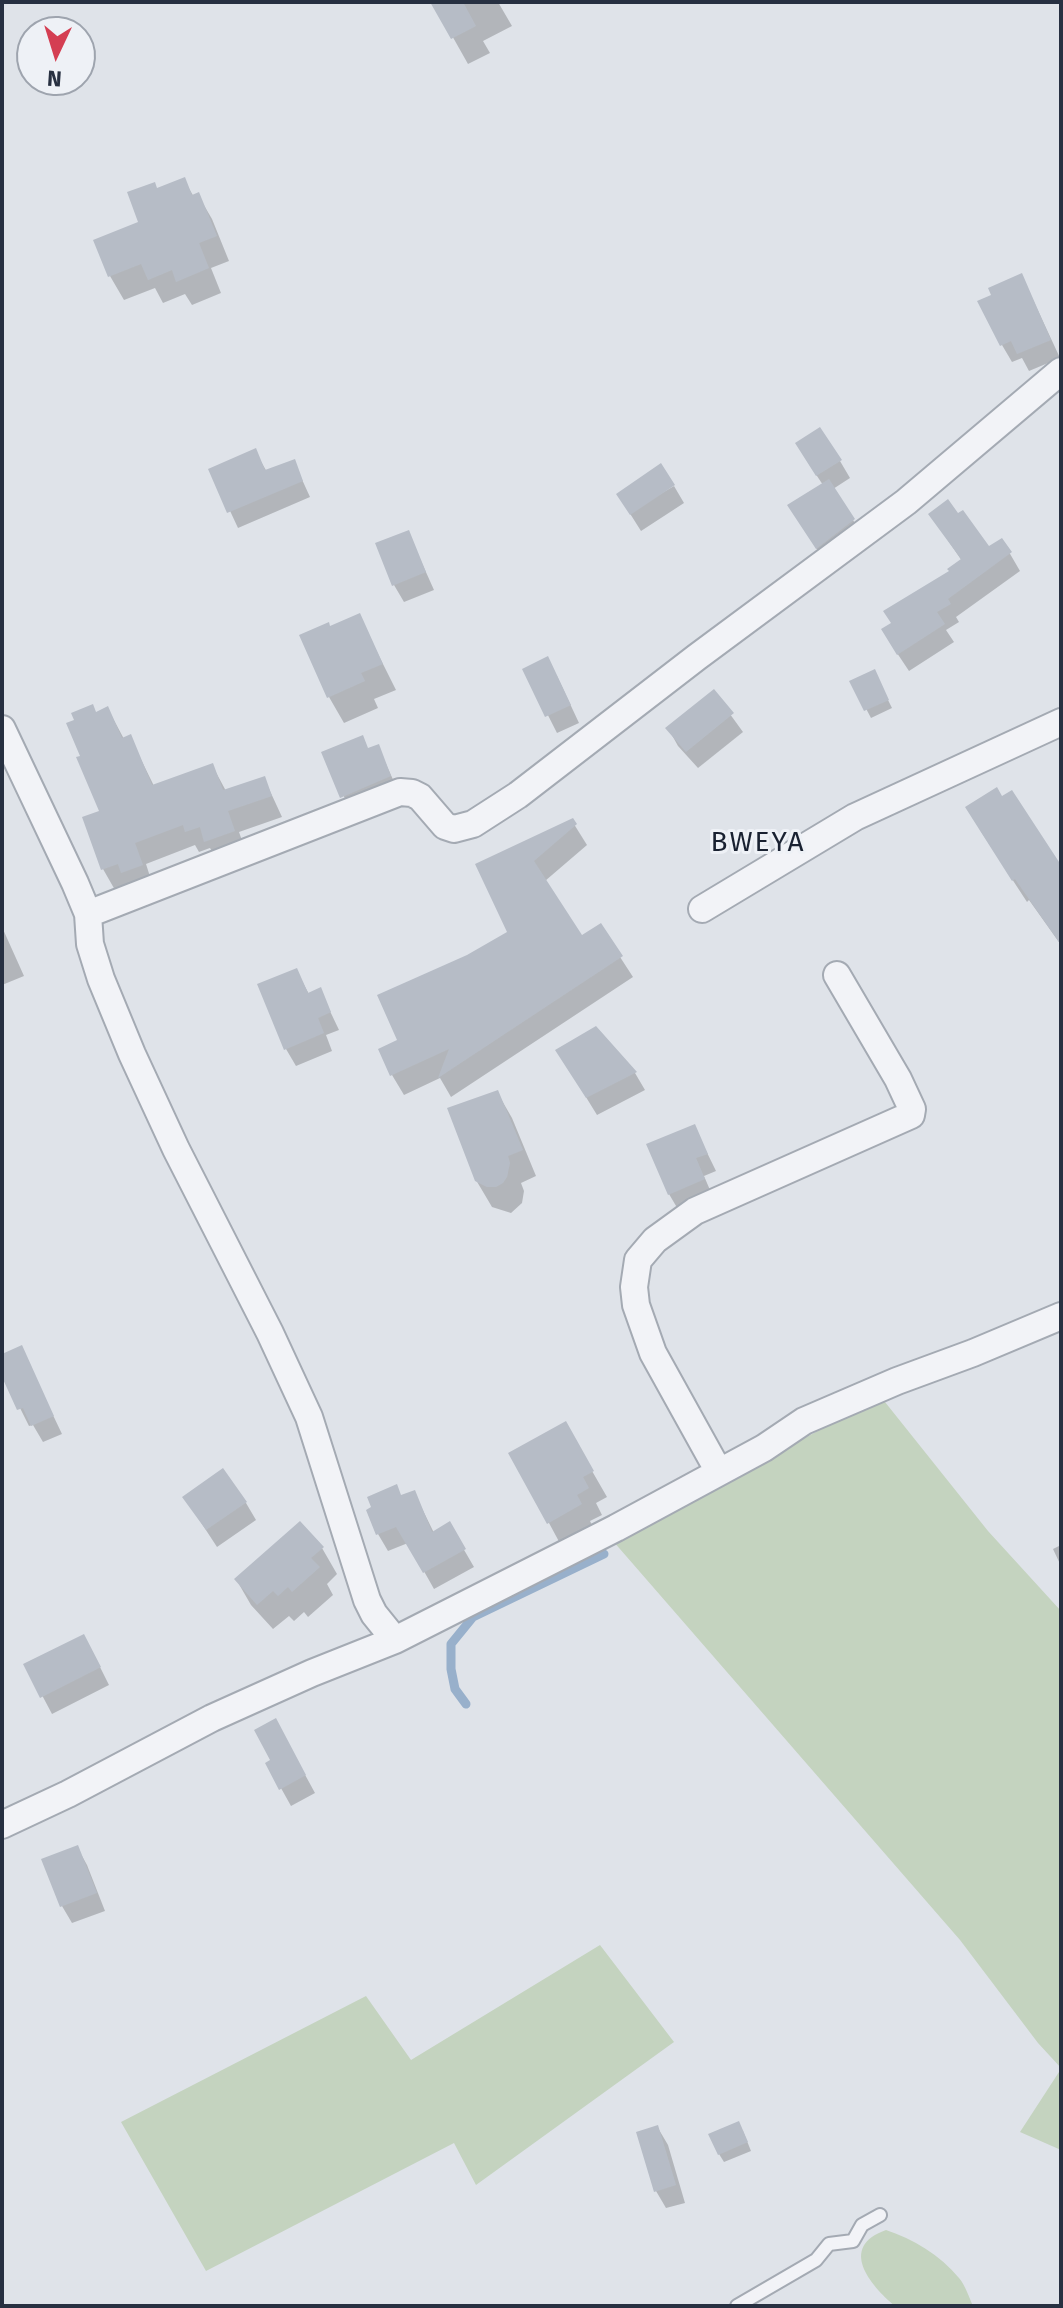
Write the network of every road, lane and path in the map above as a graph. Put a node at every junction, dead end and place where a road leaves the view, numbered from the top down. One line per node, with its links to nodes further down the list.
1 (1061, 371): 5 (street)
2 (1061, 722): 4 (street)
3 (2, 729): 5 (street)
4 (702, 909)
5 (88, 914): 9 (street)
6 (837, 975): 8 (street)
7 (1061, 1316): 8 (street)
8 (719, 1472): 9 (street)
9 (395, 1640): 10 (street)
10 (2, 1825)
11 (880, 2215): 12 (lane)
12 (737, 2306)

